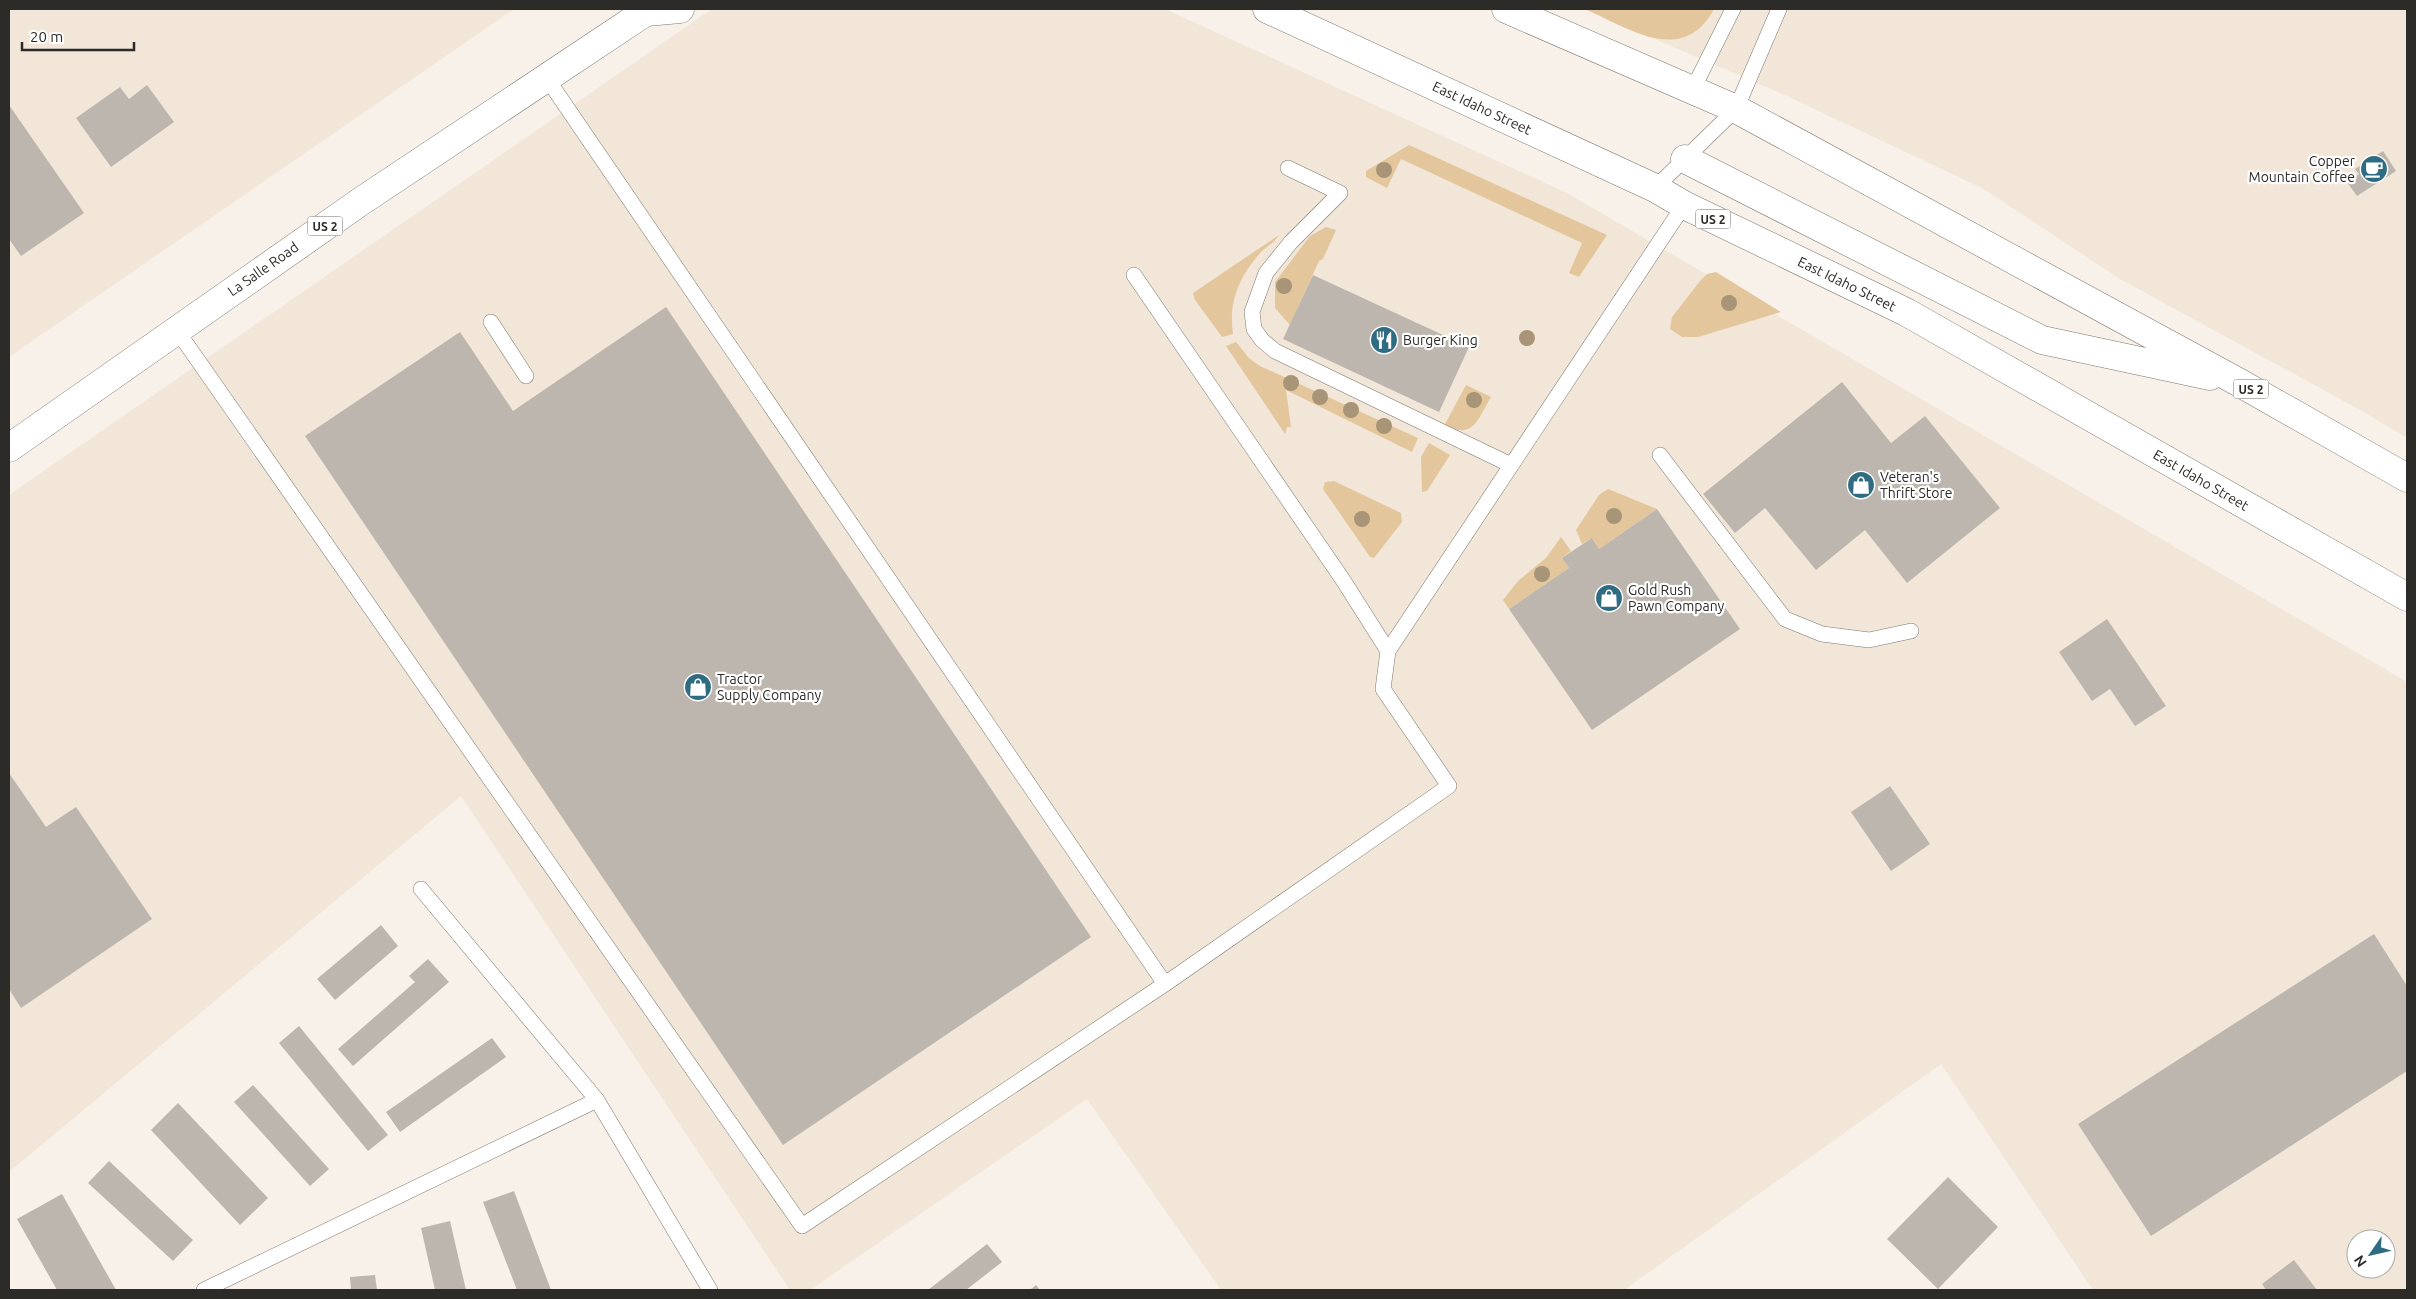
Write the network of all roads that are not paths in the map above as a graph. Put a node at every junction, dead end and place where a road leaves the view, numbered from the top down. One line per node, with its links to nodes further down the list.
1 (680, 9): 6 (highway, US 2)
2 (1267, 9): 12 (highway, East Idaho Street / US 2)
3 (1506, 9): 8 (highway, US 2)
4 (1733, 9): 8 (lane)
5 (1779, 9): 9 (lane)
6 (648, 10): 7 (highway, La Salle Road / US 2)
7 (546, 77): 16 (highway, La Salle Road / US 2); 27 (lane)
8 (1693, 90): 9 (highway, US 2)
9 (1736, 110): 10 (lane); 18 (highway, US 2)
10 (1685, 159): 12 (lane); 18 (highway)
11 (1288, 168): 21 (lane)
12 (1655, 188): 13 (highway, East Idaho Street / US 2)
13 (1684, 205): 21 (lane); 23 (highway, East Idaho Street / US 2)
14 (1134, 275): 25 (lane)
15 (491, 322): 17 (lane)
16 (176, 329): 19 (highway, La Salle Road / US 2); 27 (lane)
17 (526, 376)
18 (2240, 383): 22 (highway, US 2)
19 (9, 448)
20 (1660, 455): 24 (lane)
21 (1511, 465): 25 (lane)
22 (2407, 478)
23 (2407, 597)
24 (1911, 631)
25 (1388, 651): 27 (lane)
26 (421, 889): 28 (lane)
27 (1165, 984)
28 (597, 1100): 29 (lane); 30 (lane)
29 (204, 1290)
30 (710, 1290)

